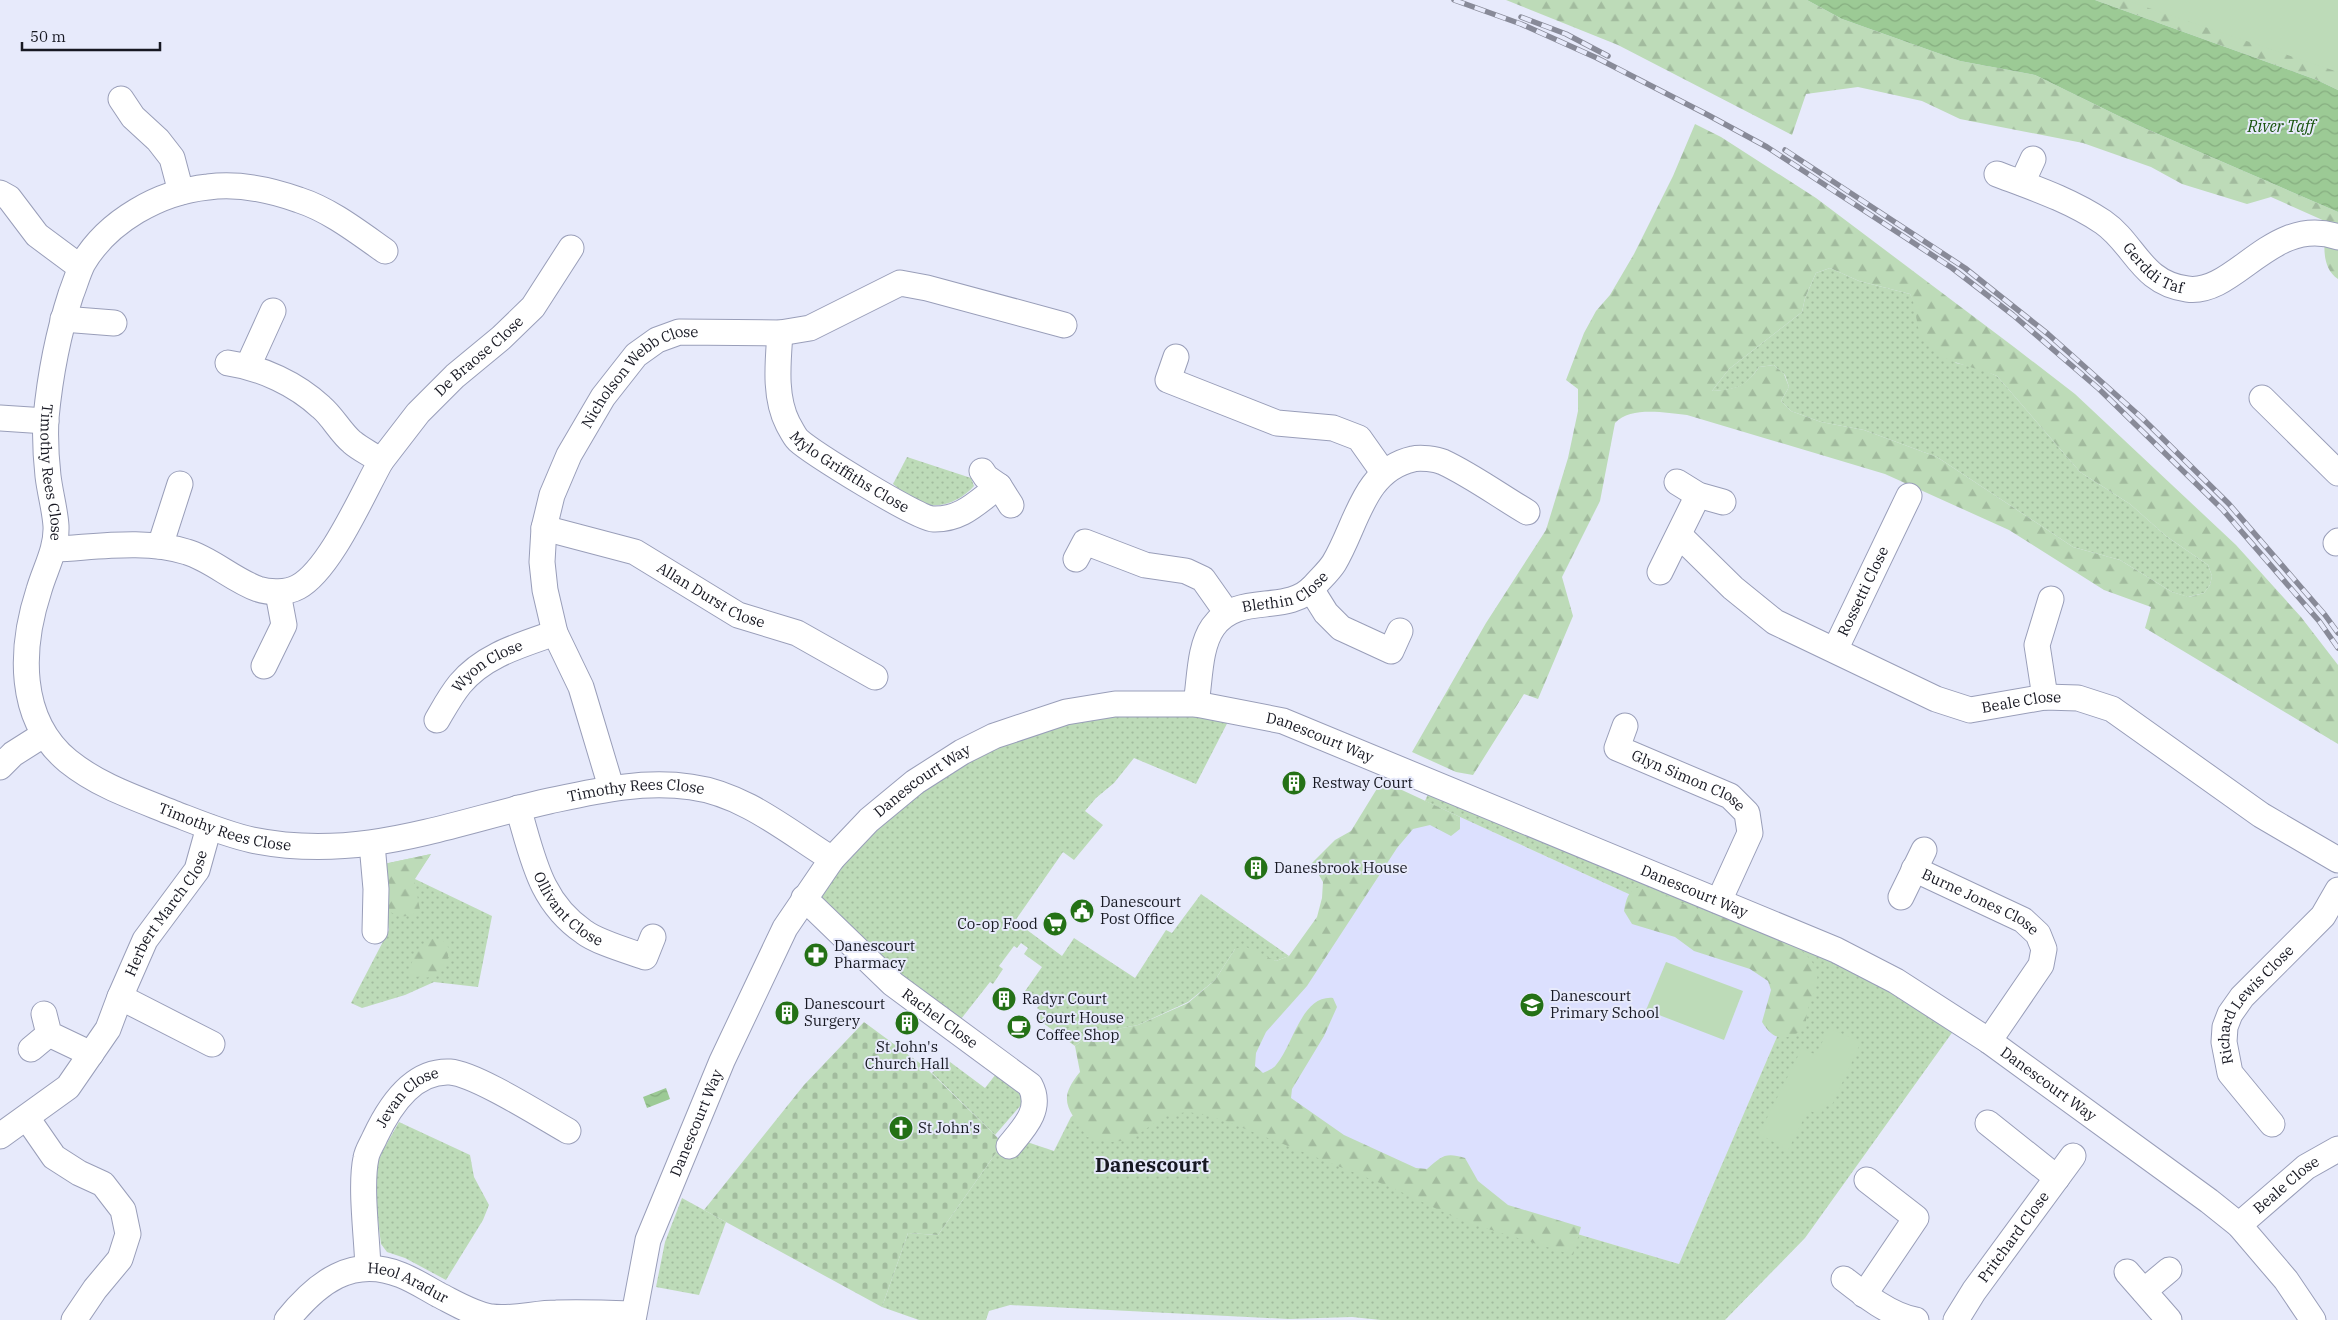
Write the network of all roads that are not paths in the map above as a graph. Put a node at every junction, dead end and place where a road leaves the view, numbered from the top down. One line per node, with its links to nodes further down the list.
1 (120, 90): 5 (street)
2 (2033, 159): 4 (street)
3 (1996, 174): 4 (street, Gerddi Taf)
4 (2022, 183): 7 (street, Gerddi Taf)
5 (181, 192): 9 (street, Timothy Rees Close); 10 (street, Timothy Rees Close)
6 (0, 193): 10 (street)
7 (2338, 237)
8 (571, 248): 20 (street, De Braose Close)
9 (386, 251)
10 (80, 267): 12 (street, Timothy Rees Close)
11 (273, 311): 20 (street)
12 (63, 319): 13 (street); 19 (street, Timothy Rees Close)
13 (114, 323)
14 (1064, 325): 15 (street, Nicholson Webb Close)
15 (780, 333): 24 (street, Mylo Griffiths Close); 28 (street, Nicholson Webb Close)
16 (1176, 357): 21 (street)
17 (2262, 398): 22 (street)
18 (0, 418): 19 (street)
19 (46, 421): 31 (street, Timothy Rees Close)
20 (381, 460): 35 (street, De Braose Close)
21 (1383, 472): 27 (street); 34 (street, Blethin Close)
22 (2338, 473)
23 (180, 484): 30 (street)
24 (998, 488)
25 (1909, 496): 40 (street, Rossetti Close)
26 (1723, 502): 29 (street)
27 (1527, 512)
28 (544, 528): 39 (street, Nicholson Webb Close); 42 (street, Allan Durst Close)
29 (1679, 535): 33 (street); 40 (street, Beale Close)
30 (160, 546): 31 (street, De Braose Close); 35 (street, De Braose Close)
31 (54, 548): 47 (street, Timothy Rees Close)
32 (1076, 559): 37 (street)
33 (1660, 572)
34 (1311, 589): 37 (street, Blethin Close); 38 (street)
35 (278, 592): 41 (street)
36 (2051, 599): 43 (street)
37 (1227, 613): 44 (street, Blethin Close)
38 (1400, 631)
39 (555, 634): 45 (street, Wyon Close); 49 (street, Nicholson Webb Close)
40 (1835, 650): 43 (street, Beale Close)
41 (264, 666)
42 (874, 678)
43 (2045, 697): 54 (street, Beale Close)
44 (1196, 704): 53 (street, Danescourt Way); 58 (street, Danescourt Way)
45 (437, 720)
46 (1626, 726): 58 (street, Glyn Simon Close)
47 (43, 734): 48 (street); 51 (street, Timothy Rees Close)
48 (0, 767)
49 (611, 787): 50 (street, Timothy Rees Close); 53 (street, Timothy Rees Close)
50 (518, 808): 52 (street, Timothy Rees Close); 60 (street, Ollivant Close)
51 (209, 827): 52 (street, Timothy Rees Close); 61 (street, Herbert March Close)
52 (372, 844): 59 (street)
53 (832, 858): 57 (street, Danescourt Way)
54 (2338, 860)
55 (2338, 890): 68 (street, Richard Lewis Close)
56 (1901, 896): 63 (street, Burne Jones Close)
57 (804, 898): 71 (street, Rachel Close); 83 (street, Danescourt Way)
58 (1719, 901): 63 (street, Danescourt Way)
59 (375, 931)
60 (653, 936)
61 (120, 997): 64 (street); 65 (street, Herbert March Close)
62 (41, 1032): 65 (street)
63 (1988, 1041): 76 (street, Danescourt Way)
64 (212, 1044)
65 (91, 1054): 66 (street, Herbert March Close)
66 (27, 1118): 70 (street, Herbert March Close); 84 (street)
67 (1988, 1123): 74 (street)
68 (2272, 1124)
69 (568, 1130): 77 (street, Jevan Close)
70 (0, 1136)
71 (1009, 1146)
72 (2073, 1156): 74 (street, Pritchard Close)
73 (2334, 1159): 76 (street, Beale Close)
74 (2057, 1178): 87 (street, Pritchard Close)
75 (1867, 1180): 82 (street)
76 (2239, 1224): 89 (street, Danescourt Way)
77 (368, 1268): 83 (street, Heol Aradur); 85 (street, Heol Aradur)
78 (2169, 1270): 81 (street)
79 (2127, 1272): 81 (street)
80 (1844, 1278): 82 (street)
81 (2144, 1291): 88 (street)
82 (1864, 1295): 86 (street)
83 (633, 1317)
84 (74, 1320)
85 (287, 1320)
86 (1916, 1320)
87 (1956, 1320)
88 (2169, 1320)
89 (2313, 1320)

